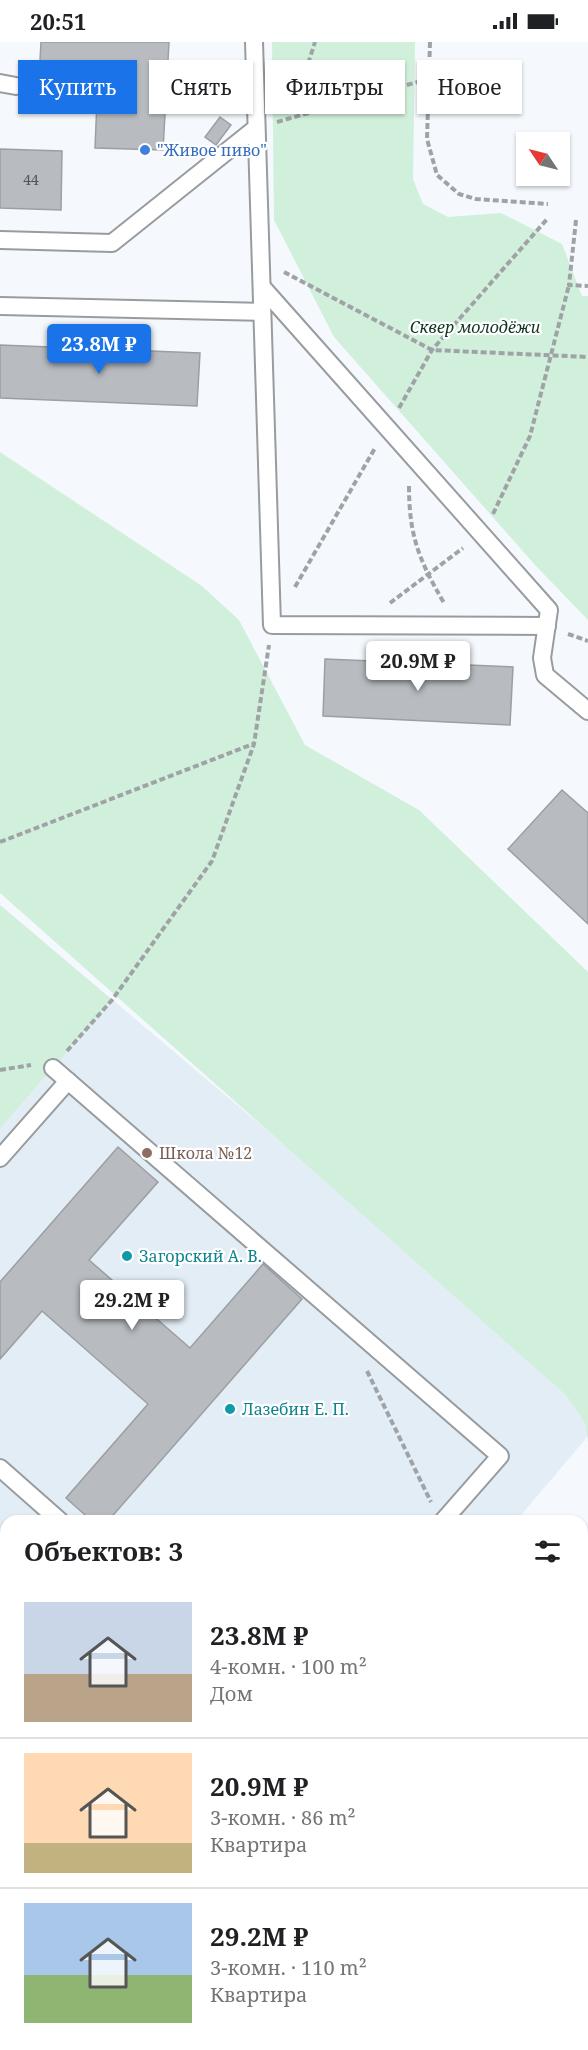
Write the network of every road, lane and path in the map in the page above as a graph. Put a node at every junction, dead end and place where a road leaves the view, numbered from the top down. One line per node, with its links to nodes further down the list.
1 (254, 42): 8 (lane)
2 (315, 42): 4 (path)
3 (430, 42): 5 (path)
4 (309, 60)
5 (429, 60)
6 (417, 82): 8 (path)
7 (427, 114): 9 (path)
8 (256, 128): 11 (lane); 12 (lane)
9 (548, 204)
10 (576, 220): 13 (path)
11 (0, 240)
12 (261, 260): 15 (lane); 18 (path)
13 (569, 285): 14 (path); 18 (path)
14 (588, 286)
15 (262, 287): 17 (lane); 20 (lane)
16 (0, 306): 17 (lane)
17 (262, 312): 23 (lane)
18 (549, 355): 19 (path); 21 (path)
19 (588, 357)
20 (408, 449): 21 (lane); 22 (path)
21 (483, 534): 22 (path); 26 (lane)
22 (428, 575): 24 (path); 25 (path)
23 (273, 625): 24 (lane); 28 (path)
24 (360, 625): 25 (lane)
25 (462, 626): 26 (lane)
26 (547, 626): 27 (lane)
27 (588, 711)
28 (254, 744): 29 (path); 30 (path)
29 (0, 842)
30 (112, 1000)
31 (53, 1068): 32 (lane)
32 (68, 1081): 33 (lane); 38 (lane)
33 (0, 1158)
34 (364, 1366): 37 (path)
35 (0, 1468): 36 (lane)
36 (53, 1515)
37 (439, 1515)
38 (441, 1515)

